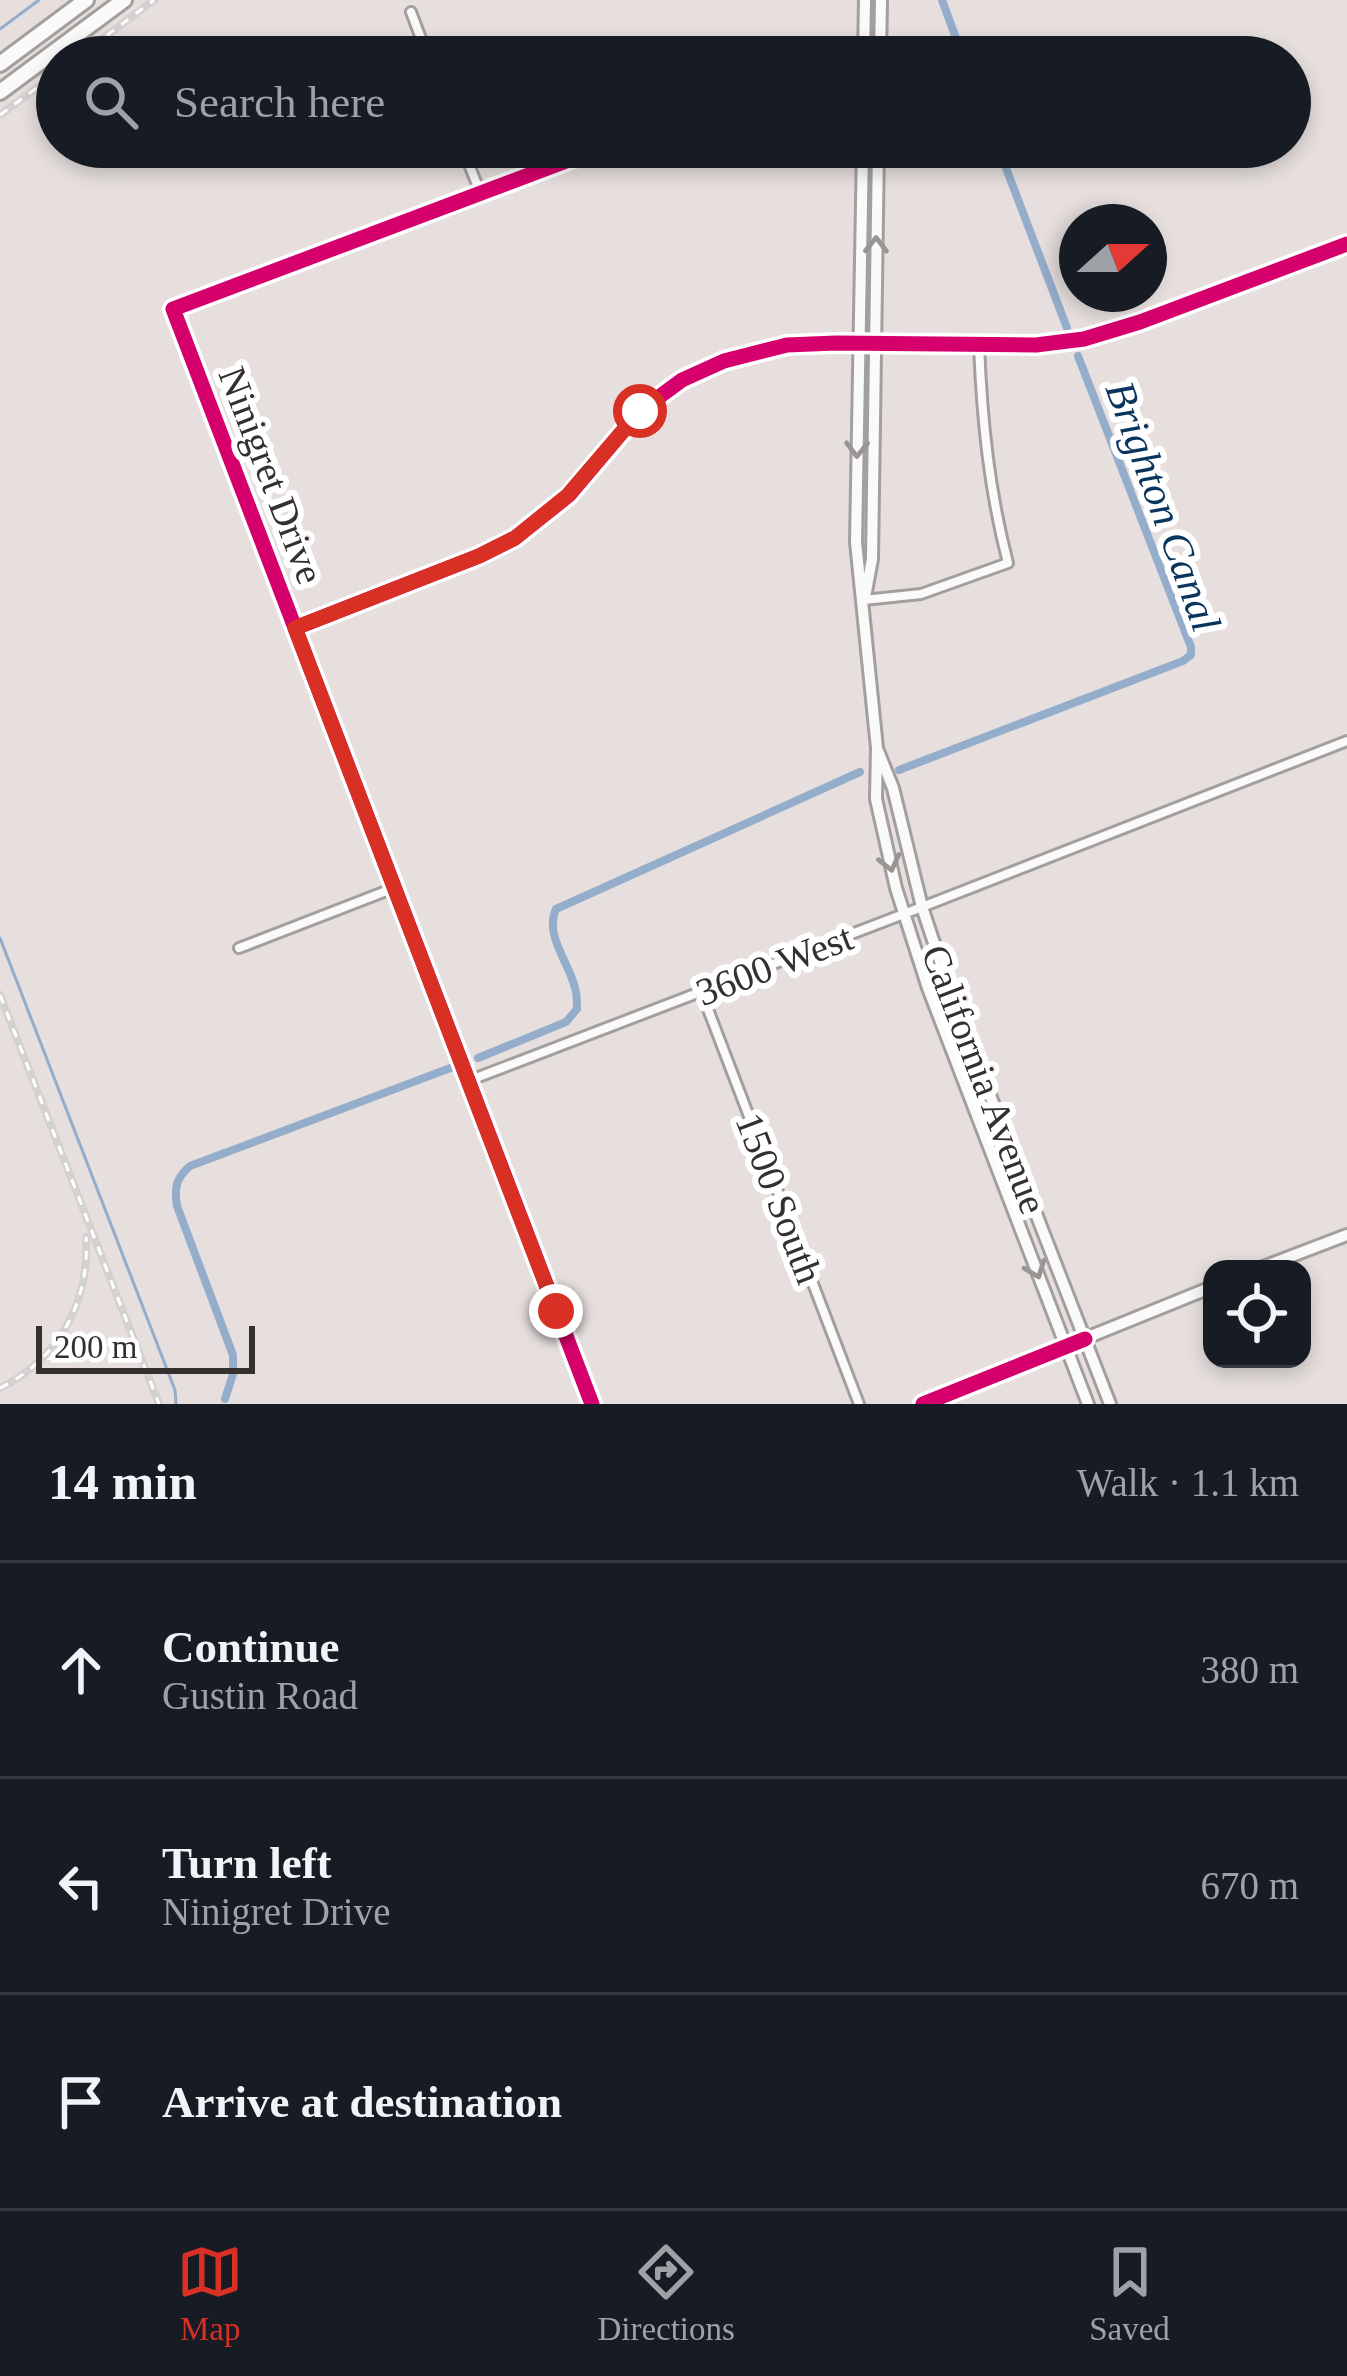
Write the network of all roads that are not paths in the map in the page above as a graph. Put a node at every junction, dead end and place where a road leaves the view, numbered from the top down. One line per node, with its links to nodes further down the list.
1 (86, 0): 6 (highway)
2 (124, 0): 7 (highway)
3 (865, 0): 9 (main road)
4 (881, 0): 10 (main road)
5 (411, 12): 8 (street)
6 (38, 36)
7 (75, 36)
8 (420, 36)
9 (864, 36)
10 (880, 36)
11 (36, 37): 12 (highway)
12 (0, 64)
13 (36, 65): 14 (highway)
14 (0, 92)
15 (470, 168): 19 (street)
16 (543, 168): 19 (street)
17 (863, 168): 21 (main road, California Avenue)
18 (878, 168): 22 (main road, California Avenue, one-way to 18)
19 (480, 192): 25 (street, Ninigret Drive)
20 (1347, 245): 23 (main road)
21 (859, 343): 22 (main road); 24 (main road, California Avenue, one-way to 24); 25 (street)
22 (875, 344): 23 (main road); 24 (main road, California Avenue)
23 (979, 345): 24 (street)
24 (864, 600): 27 (main road, California Avenue)
25 (295, 628): 28 (street, Ninigret Drive)
26 (1347, 741): 29 (street, 3600 West)
27 (877, 748): 29 (main road, California Avenue); 30 (main road, California Avenue, one-way to 30)
28 (394, 888): 31 (street); 35 (street, Ninigret Drive)
29 (922, 908): 30 (street, 3600 West); 33 (main road, California Avenue)
30 (904, 914): 32 (street, 3600 West); 34 (main road, California Avenue)
31 (238, 948)
32 (701, 992): 35 (street, 3600 West); 44 (street, 1500 South)
33 (967, 1035): 34 (main road); 36 (main road, California Avenue)
34 (948, 1042): 37 (main road, California Avenue)
35 (468, 1081): 43 (street, Ninigret Drive)
36 (1035, 1210): 37 (main road); 41 (main road, California Avenue)
37 (1016, 1218): 42 (main road, California Avenue, one-way to 42)
38 (1347, 1235): 39 (main road)
39 (1282, 1260)
40 (1203, 1291): 41 (main road)
41 (1085, 1339): 42 (main road); 47 (main road, California Avenue)
42 (1066, 1347): 45 (main road); 46 (main road, California Avenue)
43 (592, 1404)
44 (860, 1404)
45 (923, 1404)
46 (1088, 1404)
47 (1110, 1404)

